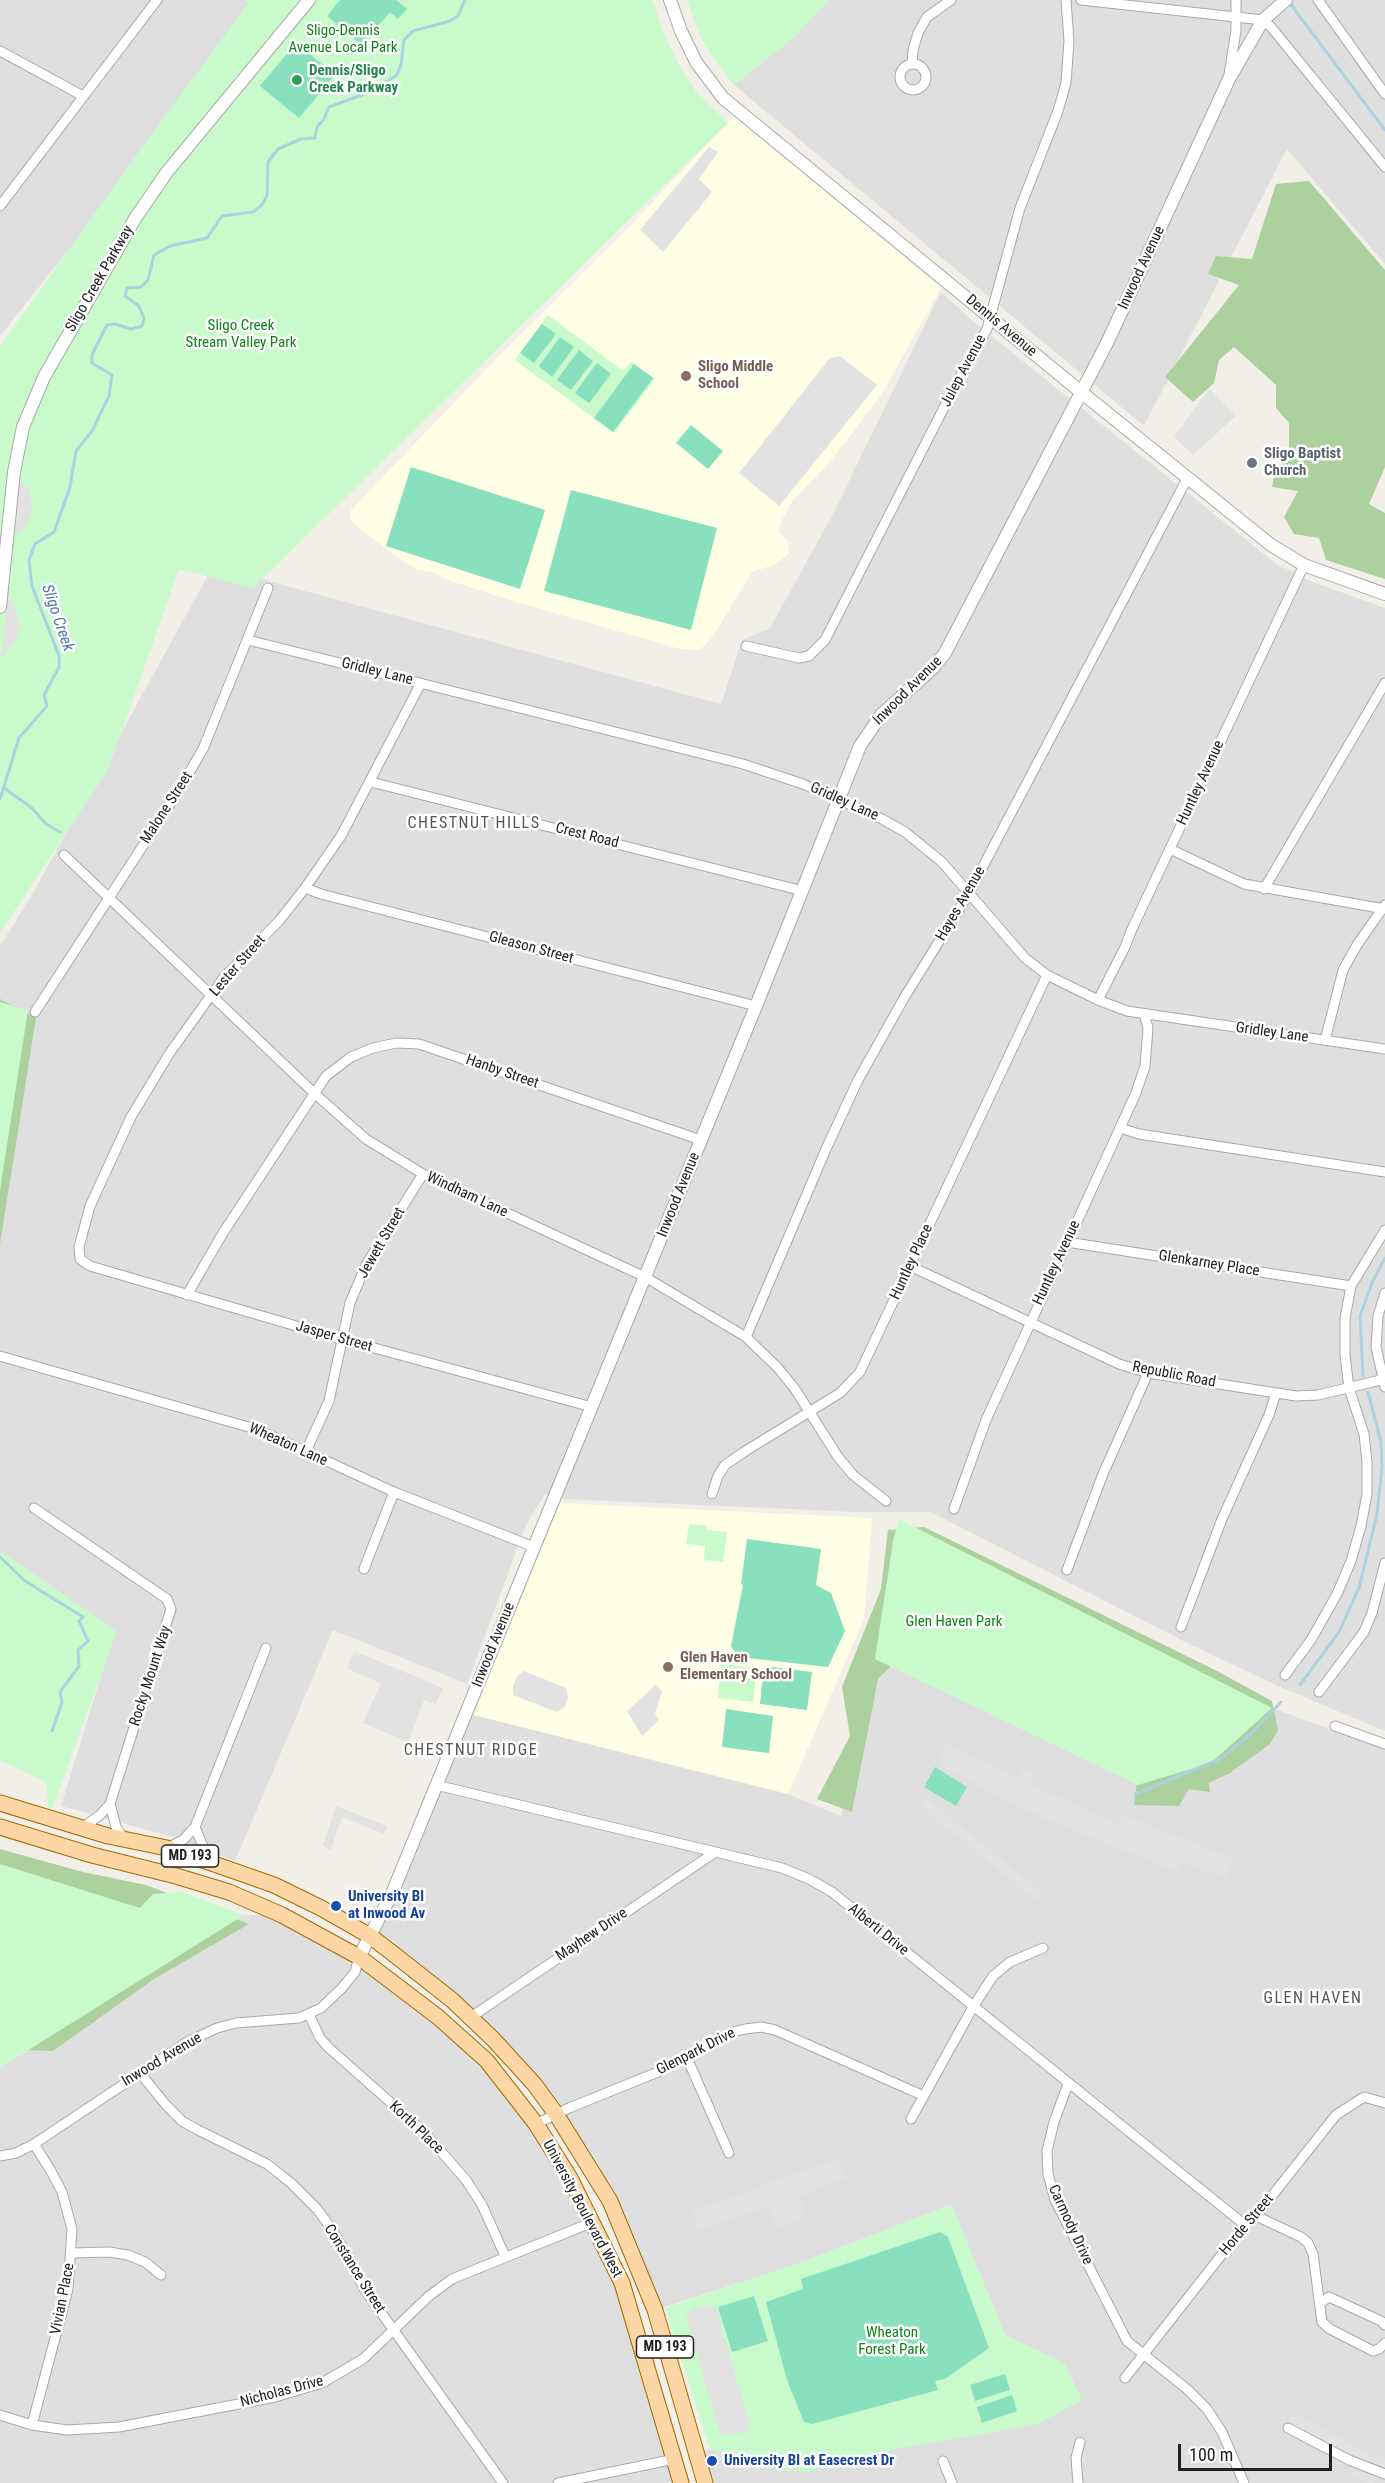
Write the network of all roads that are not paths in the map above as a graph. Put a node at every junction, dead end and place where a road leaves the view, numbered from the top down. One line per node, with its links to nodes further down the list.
1 (157, 0): 16 (street)
2 (309, 0): 25 (street, Sligo Creek Parkway)
3 (670, 0): 19 (street, Dennis Avenue)
4 (951, 0): 13 (street)
5 (1066, 0): 19 (street, Julep Avenue)
6 (1081, 0): 10 (street)
7 (1236, 0): 10 (street, Inwood Avenue)
8 (1287, 0): 11 (street, Inwood Avenue)
9 (1318, 0): 15 (street)
10 (1237, 16): 11 (street); 14 (street, Inwood Avenue)
11 (1263, 20): 14 (street, Inwood Avenue); 17 (street)
12 (0, 51): 16 (street)
13 (912, 64)
14 (1229, 79): 20 (street, Inwood Avenue)
15 (1385, 94)
16 (83, 96): 18 (street)
17 (1385, 167)
18 (1, 202)
19 (990, 317): 20 (street, Dennis Avenue); 27 (street, Julep Avenue)
20 (1081, 392): 21 (street, Dennis Avenue); 31 (street, Inwood Avenue)
21 (1188, 477): 22 (street, Dennis Avenue); 37 (street, Hayes Avenue)
22 (1304, 565): 24 (street, Dennis Avenue); 32 (street, Huntley Avenue)
23 (268, 588): 26 (street, Malone Street)
24 (1385, 594)
25 (0, 607)
26 (248, 640): 28 (street, Gridley Lane); 38 (street, Malone Street)
27 (746, 646)
28 (421, 683): 30 (street, Lester Street); 31 (street, Gridley Lane)
29 (1385, 683): 35 (street)
30 (371, 782): 34 (street, Lester Street); 36 (street, Crest Road)
31 (840, 800): 36 (street, Inwood Avenue); 37 (street, Gridley Lane)
32 (1170, 849): 35 (street); 42 (street, Huntley Avenue)
33 (64, 855): 38 (street, Windham Lane)
34 (305, 888): 41 (street, Lester Street); 43 (street, Gleason Street)
35 (1264, 889): 39 (street)
36 (803, 891): 43 (street, Inwood Avenue)
37 (969, 893): 40 (street, Gridley Lane); 62 (street, Hayes Avenue)
38 (109, 896): 41 (street, Windham Lane); 44 (street, Malone Street)
39 (1384, 908): 46 (street)
40 (1047, 975): 42 (street, Gridley Lane); 56 (street, Huntley Place)
41 (212, 995): 48 (street, Windham Lane); 55 (street, Lester Street)
42 (1098, 1000): 45 (street, Gridley Lane)
43 (756, 1006): 50 (street, Inwood Avenue)
44 (35, 1012)
45 (1144, 1014): 46 (street, Gridley Lane); 49 (street, Huntley Avenue)
46 (1325, 1040): 47 (street, Gridley Lane)
47 (1385, 1049)
48 (314, 1093): 50 (street, Hanby Street); 52 (street, Windham Lane); 60 (street, Hanby Street)
49 (1120, 1128): 51 (street); 54 (street, Huntley Avenue)
50 (701, 1140): 57 (street, Inwood Avenue)
51 (1385, 1172)
52 (423, 1174): 57 (street, Windham Lane); 63 (street, Jewett Street)
53 (1385, 1230): 58 (street)
54 (1067, 1242): 58 (street, Glenkarney Place); 61 (street, Huntley Avenue)
55 (80, 1259): 60 (street, Jasper Street)
56 (910, 1266): 61 (street, Republic Road); 70 (street, Huntley Place)
57 (645, 1277): 62 (street, Windham Lane); 69 (street, Inwood Avenue)
58 (1351, 1286): 67 (street)
59 (1385, 1293): 66 (street)
60 (187, 1294): 63 (street, Jasper Street)
61 (1030, 1322): 65 (street, Republic Road); 76 (street, Huntley Avenue)
62 (746, 1337): 70 (street, Windham Lane)
63 (341, 1340): 69 (street, Jasper Street); 71 (street, Jewett Street)
64 (0, 1356): 71 (street, Wheaton Lane)
65 (1148, 1373): 68 (street, Republic Road); 80 (street)
66 (1384, 1382): 67 (street, Republic Road)
67 (1349, 1388): 68 (street, Republic Road); 84 (street)
68 (1276, 1393): 82 (street)
69 (592, 1407): 77 (street, Inwood Avenue)
70 (810, 1411): 73 (street, Huntley Place); 74 (street, Windham Lane)
71 (306, 1451): 72 (street, Wheaton Lane)
72 (394, 1492): 77 (street, Wheaton Lane); 79 (street)
73 (712, 1494)
74 (886, 1501)
75 (34, 1508): 90 (street, Rocky Mount Way)
76 (954, 1509)
77 (534, 1547): 88 (street, Inwood Avenue)
78 (1385, 1563): 81 (street)
79 (364, 1569)
80 (1067, 1570)
81 (1382, 1586): 85 (street)
82 (1181, 1627)
83 (266, 1648): 92 (street)
84 (1285, 1674)
85 (1319, 1692)
86 (1335, 1726): 87 (street)
87 (1385, 1744)
88 (436, 1785): 96 (street, Alberti Drive); 98 (street, Inwood Avenue)
89 (0, 1803): 93 (main road, University Boulevard West / MD 193)
90 (110, 1804): 93 (street); 94 (street)
91 (0, 1827): 100 (main road, University Boulevard West / MD 193)
92 (195, 1827): 95 (street); 97 (street)
93 (82, 1828): 94 (main road, University Boulevard West / MD 193)
94 (124, 1839): 95 (main road, University Boulevard West / MD 193)
95 (167, 1848): 97 (main road, University Boulevard West / MD 193)
96 (714, 1853): 101 (street, Alberti Drive); 103 (street, Mayhew Drive)
97 (217, 1864): 98 (main road, University Boulevard West / MD 193)
98 (370, 1936): 100 (street, Inwood Avenue); 103 (main road, University Boulevard West / MD 193)
99 (1043, 1948): 101 (street)
100 (359, 1958): 102 (street, Inwood Avenue); 111 (main road, University Boulevard West / MD 193)
101 (974, 2007): 106 (street, Alberti Drive); 107 (street)
102 (309, 2014): 105 (street, Inwood Avenue); 119 (street, Korth Place)
103 (471, 2017): 109 (main road, University Boulevard West / MD 193)
104 (687, 2058): 107 (street, Glenpark Drive); 109 (street, Glenpark Drive); 113 (street)
105 (140, 2073): 112 (street, Inwood Avenue); 123 (street, Constance Street)
106 (1068, 2084): 117 (street, Alberti Drive); 125 (street, Carmody Drive)
107 (924, 2096): 110 (street)
108 (1385, 2103): 115 (street, Horde Street)
109 (556, 2114): 111 (street, Glenpark Drive); 138 (main road, University Boulevard West / MD 193)
110 (911, 2119)
111 (536, 2124): 116 (main road, University Boulevard West / MD 193)
112 (34, 2144): 114 (street, Inwood Avenue); 118 (street, Vivian Place)
113 (729, 2153)
114 (0, 2156)
115 (1256, 2216): 117 (street, Horde Street); 121 (street)
116 (593, 2222): 119 (street, Nicholas Drive); 131 (main road, University Boulevard West / MD 193)
117 (1245, 2225): 125 (street, Horde Street)
118 (72, 2253): 120 (street); 128 (street, Vivian Place)
119 (505, 2256): 123 (street, Nicholas Drive)
120 (161, 2274)
121 (1320, 2303): 122 (street); 124 (street)
122 (1385, 2325)
123 (393, 2329): 128 (street, Nicholas Drive); 135 (street, Constance Street)
124 (1385, 2343)
125 (1143, 2355): 126 (street, Horde Street); 141 (street, Carmody Drive)
126 (1125, 2378)
127 (0, 2415): 128 (street, Nicholas Drive)
128 (32, 2425)
129 (1288, 2428): 133 (street)
130 (1080, 2442): 140 (street)
131 (675, 2459): 134 (street); 137 (main road, University Boulevard West / MD 193)
132 (943, 2461): 139 (street)
133 (1385, 2474)
134 (599, 2479): 136 (street)
135 (503, 2483)
136 (558, 2483)
137 (681, 2483)
138 (705, 2483)
139 (952, 2483)
140 (1078, 2483)
141 (1244, 2483)

